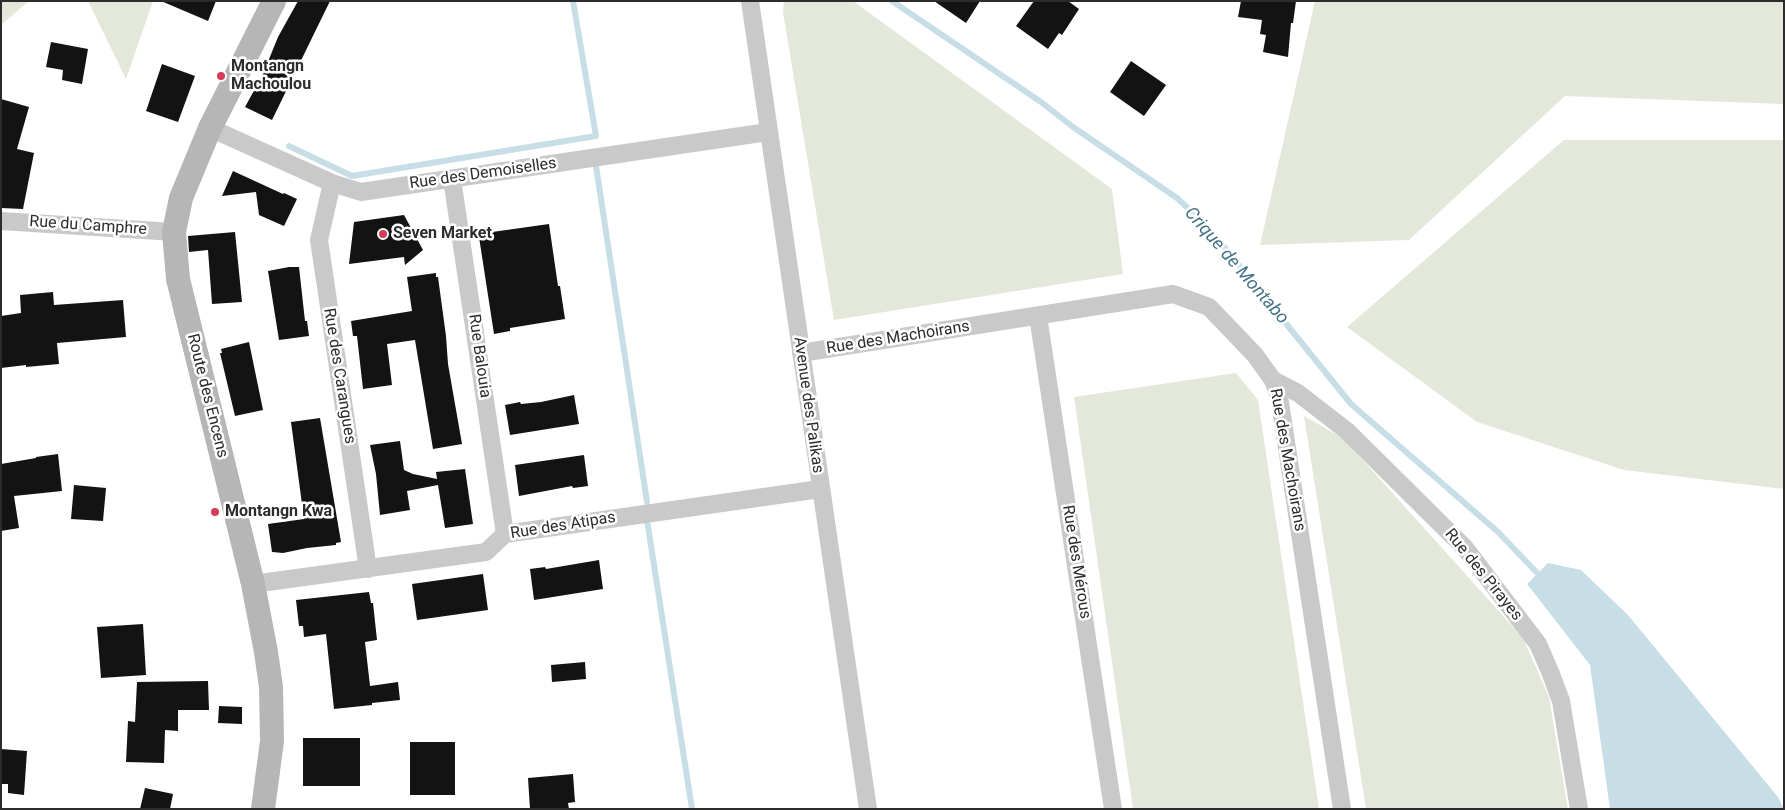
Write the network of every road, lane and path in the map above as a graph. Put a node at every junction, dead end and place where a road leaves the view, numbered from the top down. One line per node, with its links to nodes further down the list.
1 (274, 1): 3 (street, Route des Encens)
2 (750, 1): 4 (street, Avenue des Palikas)
3 (210, 128): 6 (street, Rue des Demoiselles); 8 (street, Route des Encens)
4 (768, 132): 5 (street, Rue des Demoiselles); 10 (street, Avenue des Palikas)
5 (452, 179): 6 (street, Rue des Demoiselles); 13 (street, Rue Balouia)
6 (332, 183): 14 (street, Rue des Carangues)
7 (1, 221): 8 (street, Rue du Camphre)
8 (174, 232): 15 (street, Route des Encens)
9 (1038, 316): 10 (street, Rue des Machoirans); 11 (street, Rue des Machoirans); 18 (street, Rue des Mérous)
10 (801, 353): 12 (street, Avenue des Palikas)
11 (1273, 380): 19 (street, Rue des Machoirans); 20 (street, Rue des Pirayes)
12 (820, 488): 13 (street, Rue des Atipas); 17 (street, Avenue des Palikas)
13 (505, 534): 14 (street, Rue des Atipas)
14 (368, 569): 15 (street, Rue des Atipas)
15 (253, 584): 16 (street, Route des Encens)
16 (263, 809)
17 (868, 809)
18 (1113, 809)
19 (1342, 809)
20 (1579, 809)

